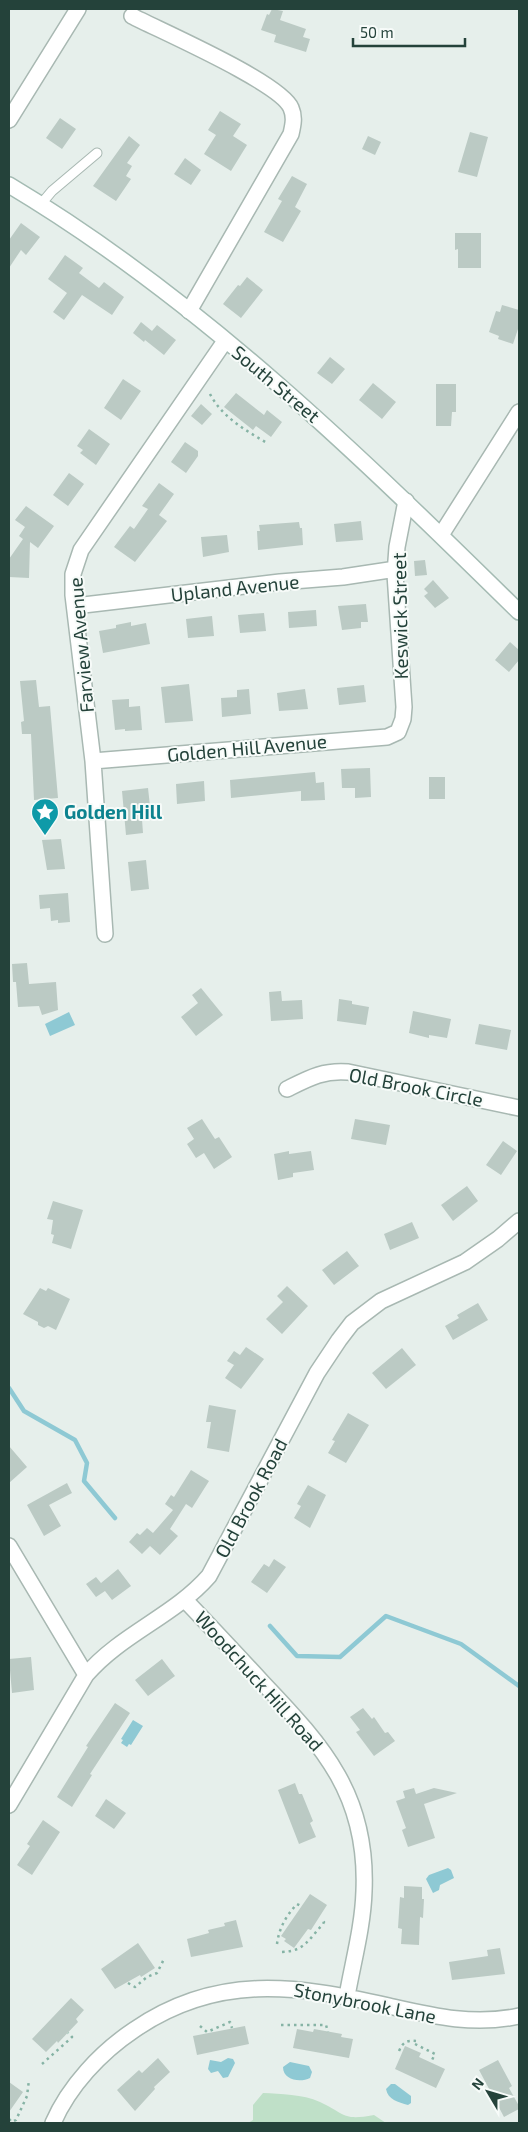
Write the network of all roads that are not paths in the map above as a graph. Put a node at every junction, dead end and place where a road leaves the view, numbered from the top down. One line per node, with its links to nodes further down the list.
1 (78, 9): 3 (street)
2 (132, 16): 7 (street)
3 (9, 120)
4 (97, 153): 6 (lane)
5 (9, 185): 6 (street, South Street)
6 (41, 204): 7 (street, South Street)
7 (189, 311): 8 (street, South Street)
8 (225, 341): 10 (street, South Street); 13 (street, Farview Avenue)
9 (519, 412): 11 (street)
10 (406, 501): 11 (street, South Street); 12 (street, Keswick Street)
11 (441, 535): 14 (street, South Street)
12 (396, 569): 13 (street, Upland Avenue); 15 (street, Keswick Street)
13 (75, 606): 16 (street, Farview Avenue)
14 (519, 612)
15 (399, 731): 16 (street, Golden Hill Avenue)
16 (92, 761): 17 (street, Farview Avenue)
17 (105, 934)
18 (287, 1089): 19 (street, Old Brook Circle)
19 (519, 1108)
20 (519, 1221): 22 (street, Old Brook Road)
21 (9, 1546): 23 (street)
22 (185, 1600): 23 (street, Old Brook Road); 25 (street, Woodchuck Hill Road)
23 (86, 1675): 24 (street, Old Brook Road)
24 (9, 1805)
25 (347, 1996): 26 (street, Stonybrook Lane); 27 (street, Stonybrook Lane)
26 (519, 2016)
27 (52, 2123)

